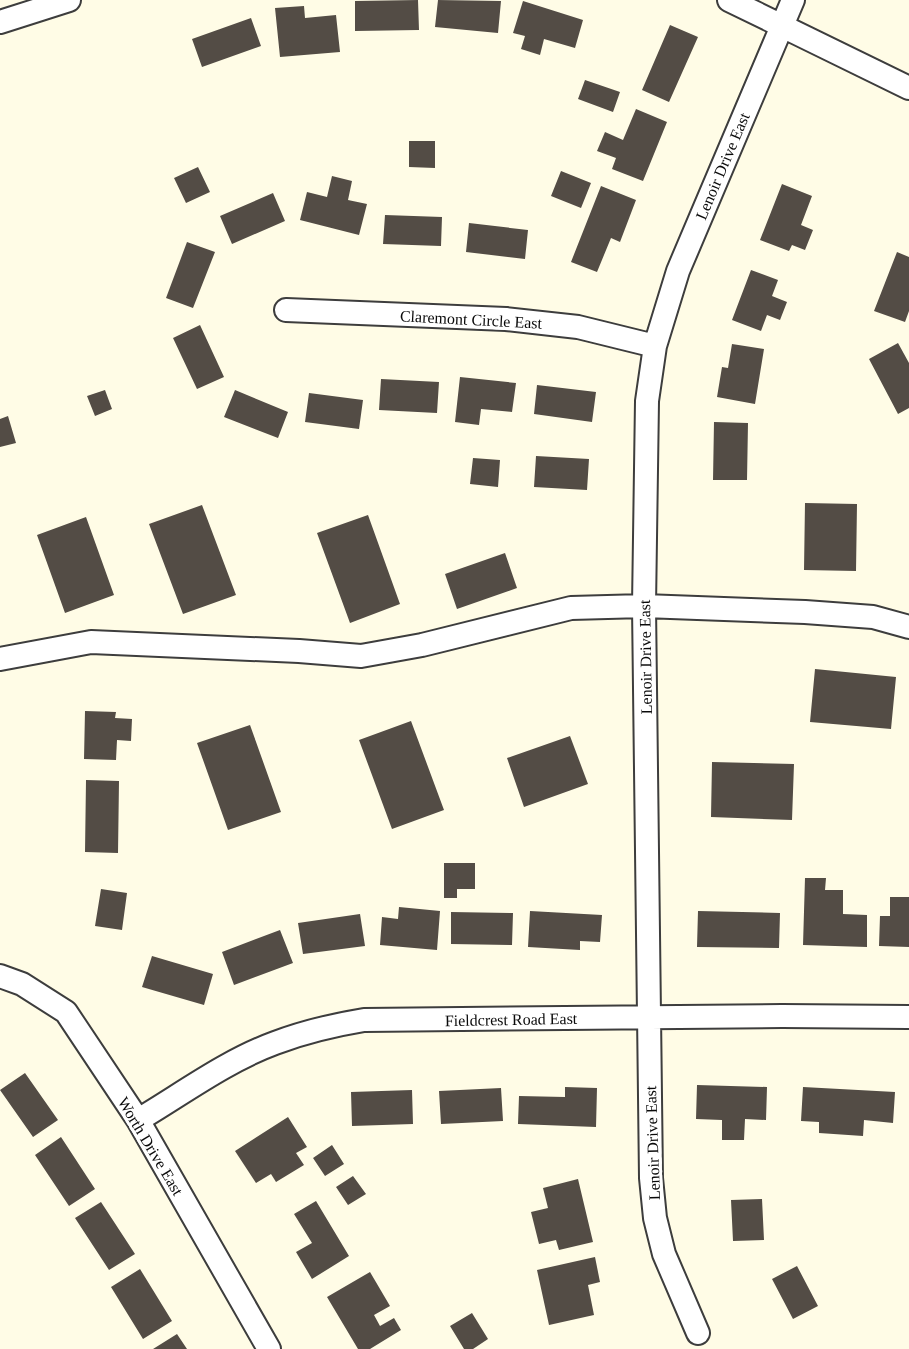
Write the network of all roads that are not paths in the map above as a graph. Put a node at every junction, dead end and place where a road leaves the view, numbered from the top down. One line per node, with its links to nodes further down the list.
1 (69, 0): 4 (street)
2 (729, 0): 5 (street)
3 (793, 0): 5 (street, Lenoir Drive East)
4 (0, 22)
5 (782, 25): 6 (street); 8 (street, Lenoir Drive East)
6 (909, 88)
7 (286, 310): 8 (street, Claremont Circle East)
8 (655, 346): 9 (street, Lenoir Drive East)
9 (644, 606): 10 (street); 11 (street); 13 (street, Lenoir Drive East)
10 (909, 627)
11 (0, 659)
12 (0, 976): 15 (street, Worth Drive East)
13 (650, 1017): 14 (street, Fieldcrest Road East); 15 (street, Fieldcrest Road East); 16 (street, Lenoir Drive East)
14 (909, 1017)
15 (138, 1120): 17 (street, Worth Drive East)
16 (698, 1333)
17 (269, 1349)

